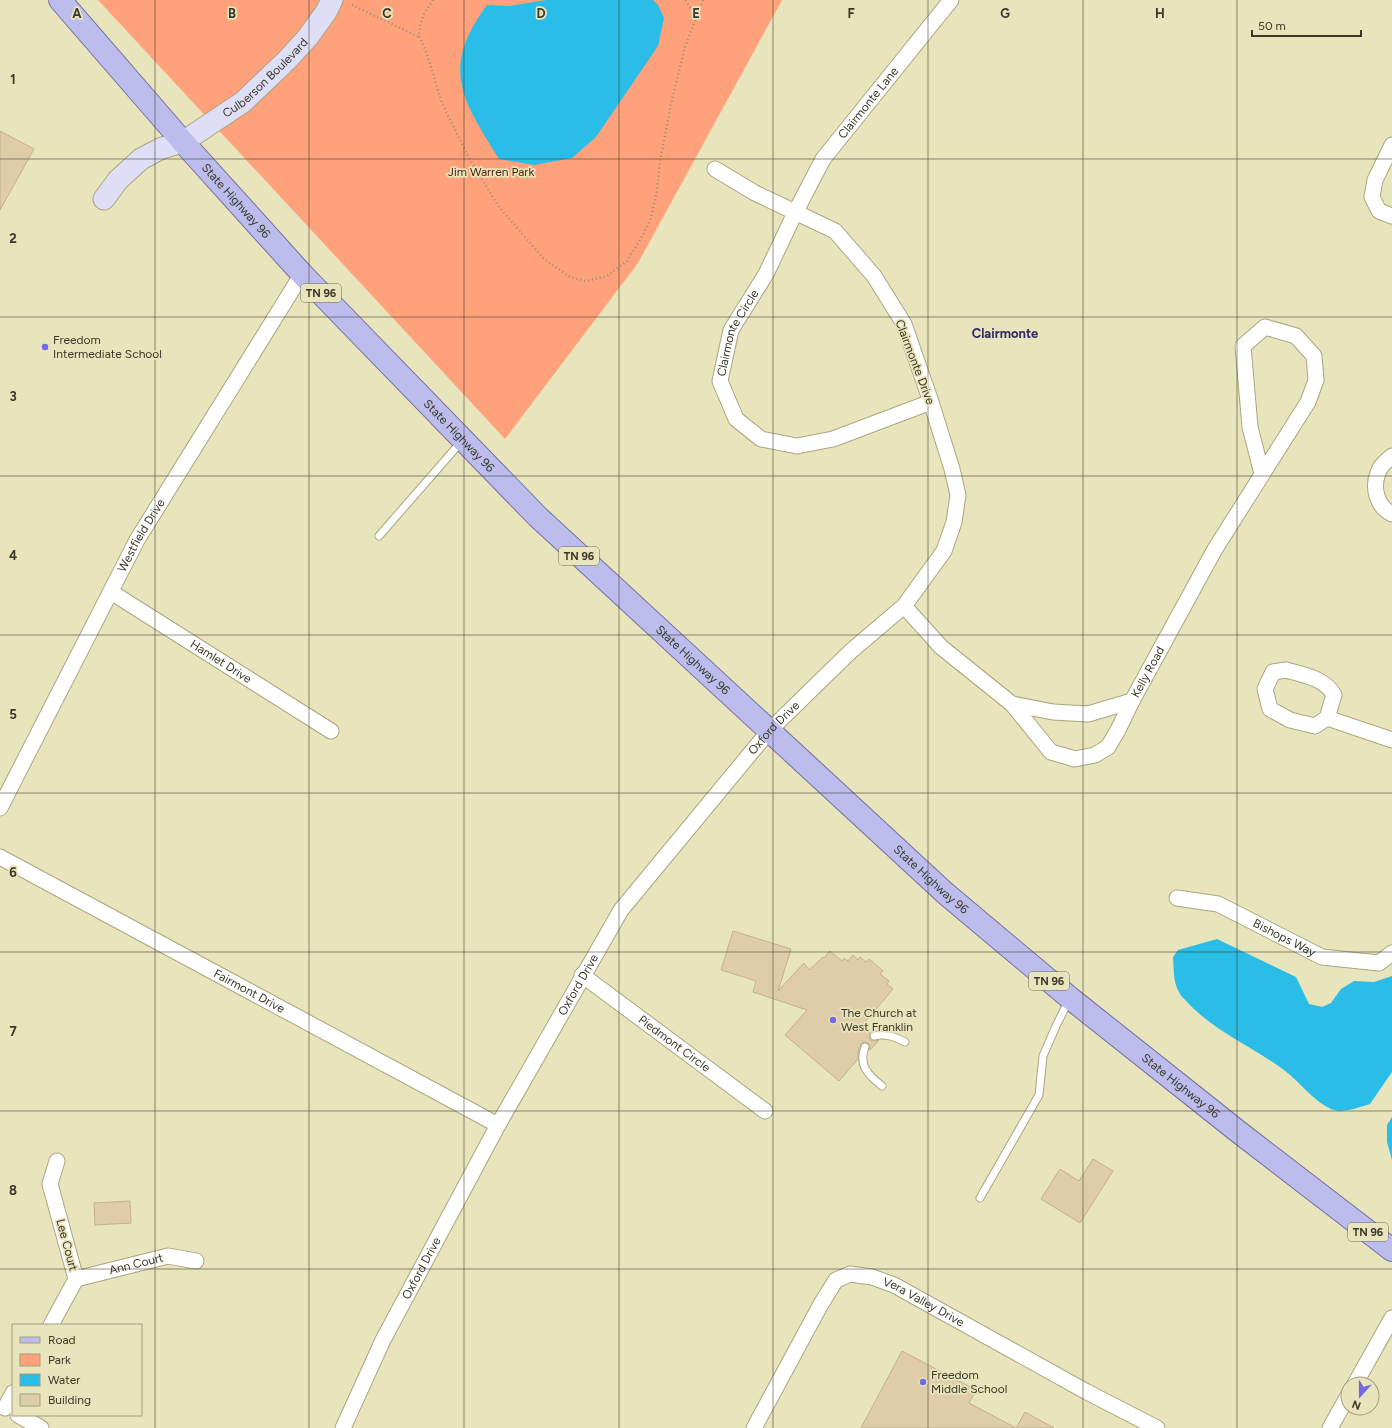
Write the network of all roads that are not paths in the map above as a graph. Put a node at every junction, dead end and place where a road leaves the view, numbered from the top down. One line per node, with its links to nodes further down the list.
1 (60, 0): 4 (main road, State Highway 96 / TN 96)
2 (951, 0): 8 (street, Clairmonte Lane)
3 (342, 2): 4 (street, Culberson Boulevard)
4 (183, 142): 7 (street, Culberson Boulevard); 10 (main road, State Highway 96 / TN 96)
5 (1392, 144): 9 (street)
6 (715, 170): 8 (street, Clairmonte Drive)
7 (104, 199)
8 (795, 213): 11 (street, Clairmonte Drive); 11 (street, Clairmonte Circle)
9 (1392, 216)
10 (302, 274): 12 (main road, State Highway 96 / TN 96); 17 (street, Westfield Drive)
11 (931, 402): 18 (street, Clairmonte Drive)
12 (463, 440): 16 (lane); 23 (main road, State Highway 96 / TN 96)
13 (1392, 456): 15 (street)
14 (1262, 474): 14 (street, Kelly Road); 19 (street, Kelly Road)
15 (1392, 514)
16 (378, 536)
17 (111, 592): 22 (street, Hamlet Drive); 25 (street, Westfield Drive)
18 (904, 606): 20 (street, Kelly Road); 23 (street, Oxford Drive)
19 (1132, 701): 20 (street, Kelly Road); 20 (street)
20 (1012, 704)
21 (1327, 718): 21 (street); 24 (street)
22 (331, 731)
23 (769, 731): 29 (street, Oxford Drive); 30 (main road, State Highway 96 / TN 96)
24 (1392, 740)
25 (0, 808)
26 (0, 857): 36 (street, Fairmont Drive)
27 (1177, 898): 28 (street, Bishops Way)
28 (1392, 953)
29 (582, 975): 35 (street, Piedmont Circle); 36 (street, Oxford Drive)
30 (1070, 998): 38 (lane); 39 (main road, State Highway 96 / TN 96)
31 (874, 1036): 32 (lane)
32 (905, 1042)
33 (865, 1047): 34 (lane)
34 (882, 1086)
35 (765, 1112)
36 (498, 1125): 50 (street, Oxford Drive)
37 (57, 1161): 41 (street, Lee Court)
38 (980, 1198)
39 (1392, 1250)
40 (196, 1261): 41 (street, Ann Court)
41 (76, 1279): 43 (street, Lee Court)
42 (1392, 1318): 44 (street)
43 (52, 1324)
44 (1359, 1376)
45 (12, 1397): 46 (street)
46 (9, 1410)
47 (1340, 1410): 53 (street)
48 (20, 1416): 49 (street)
49 (42, 1428)
50 (343, 1428)
51 (754, 1428): 52 (street, Vera Valley Drive)
52 (1156, 1428)
53 (1330, 1428)

